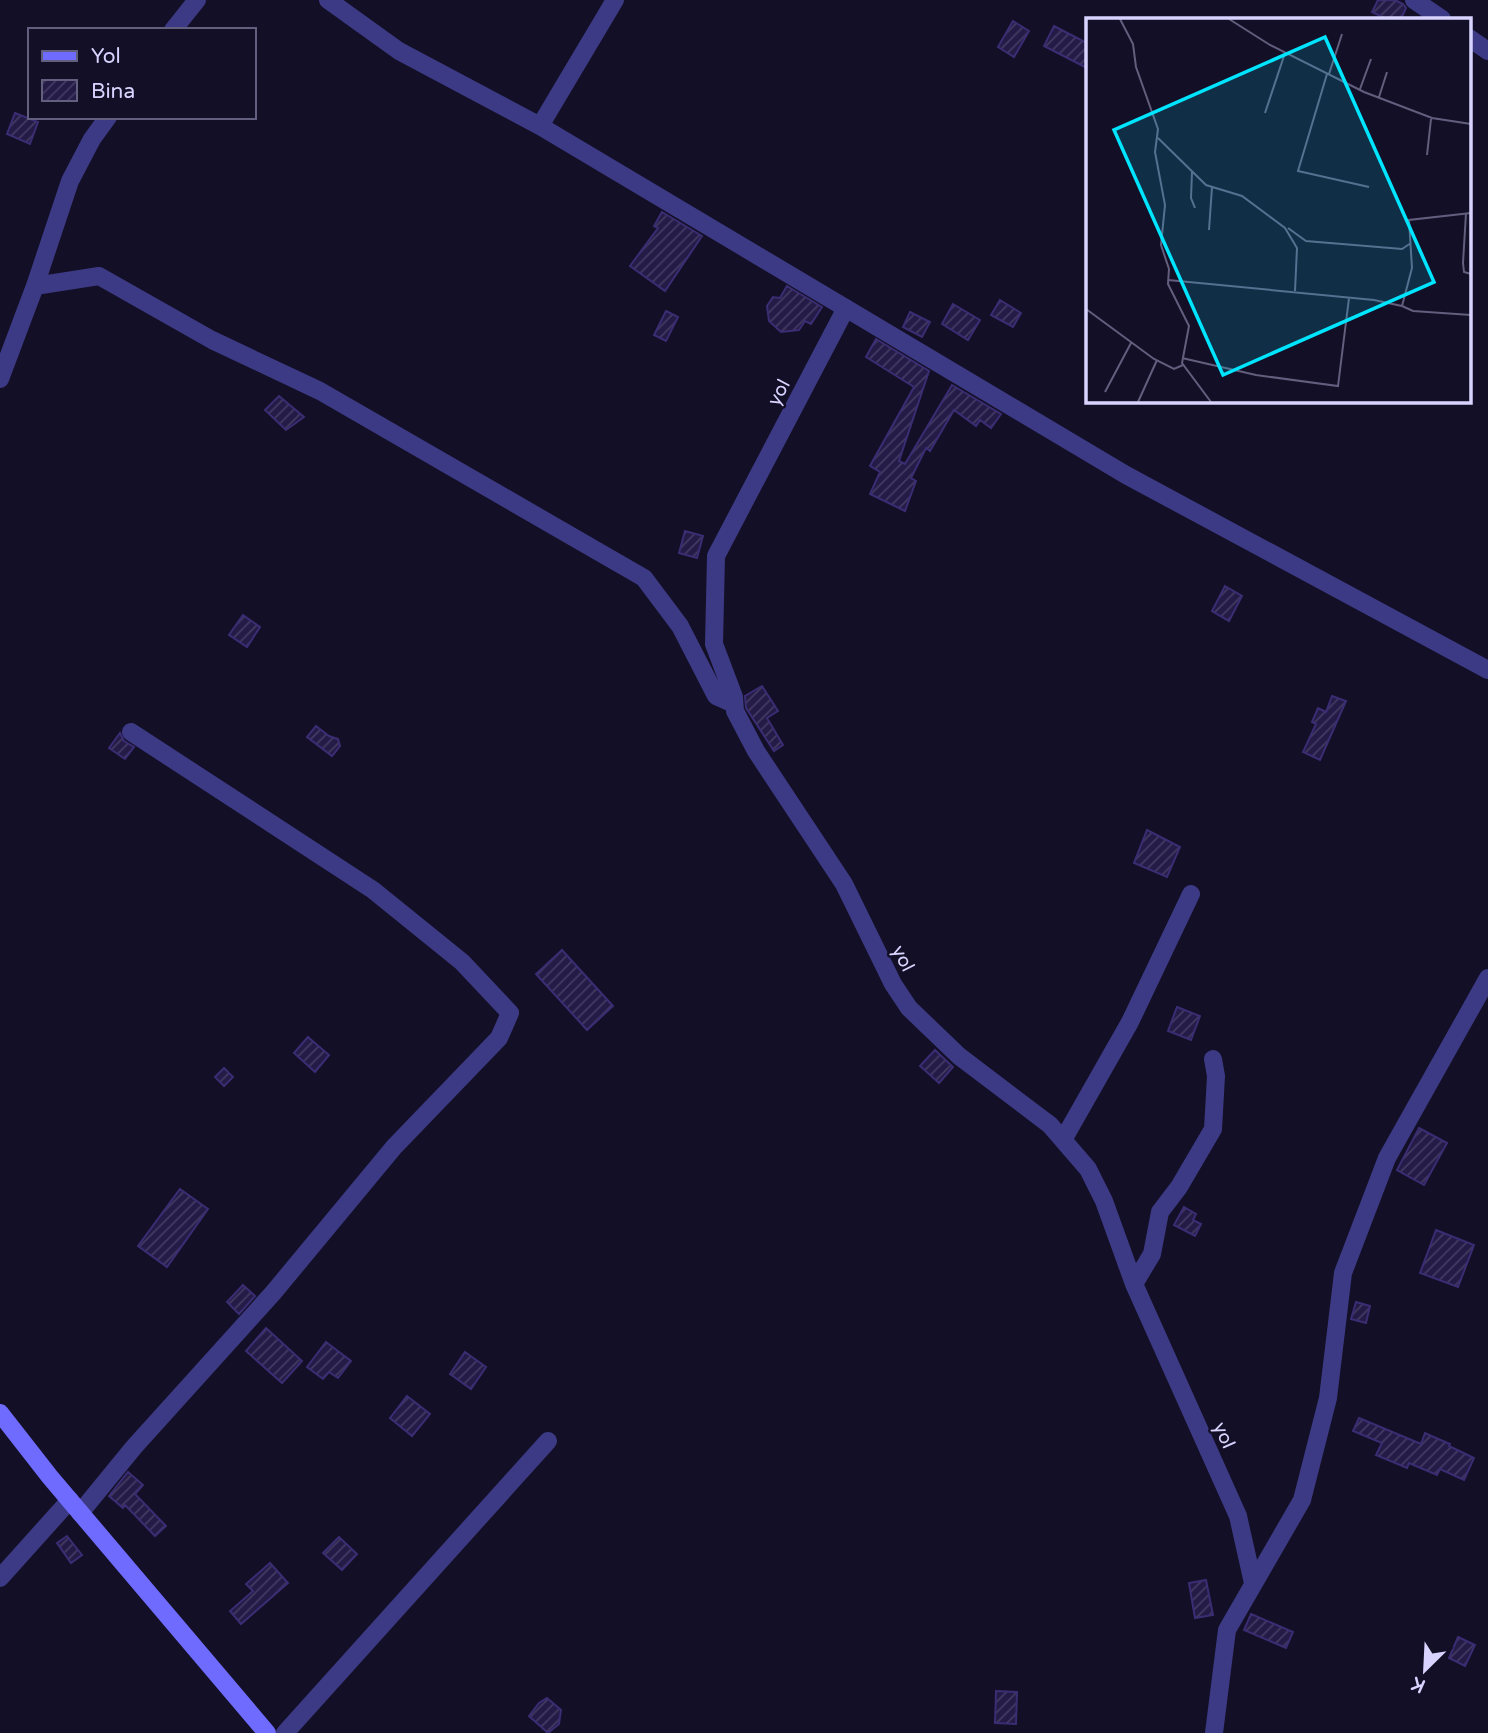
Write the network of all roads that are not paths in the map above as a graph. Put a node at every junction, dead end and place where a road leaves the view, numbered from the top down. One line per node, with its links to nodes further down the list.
1 (197, 0): 6 (street)
2 (328, 0): 10 (street)
3 (615, 0): 10 (street)
4 (1414, 0): 5 (street)
5 (1441, 18)
6 (175, 28)
7 (1470, 39): 8 (street)
8 (1488, 51)
9 (107, 119): 11 (street)
10 (540, 127): 12 (street)
11 (35, 286): 13 (street); 15 (street)
12 (846, 308): 14 (street); 15 (street, yol)
13 (0, 379)
14 (1488, 670)
15 (734, 704): 20 (street, yol)
16 (131, 732): 24 (street)
17 (1191, 894): 20 (street)
18 (1488, 978): 26 (street)
19 (1213, 1059): 21 (street)
20 (1063, 1140): 21 (street, yol)
21 (1134, 1284): 26 (street, yol)
22 (0, 1413): 24 (main road)
23 (548, 1441): 28 (street)
24 (75, 1506): 25 (street); 27 (main road)
25 (0, 1578)
26 (1253, 1583): 29 (street)
27 (267, 1733)
28 (285, 1733)
29 (1214, 1733)

